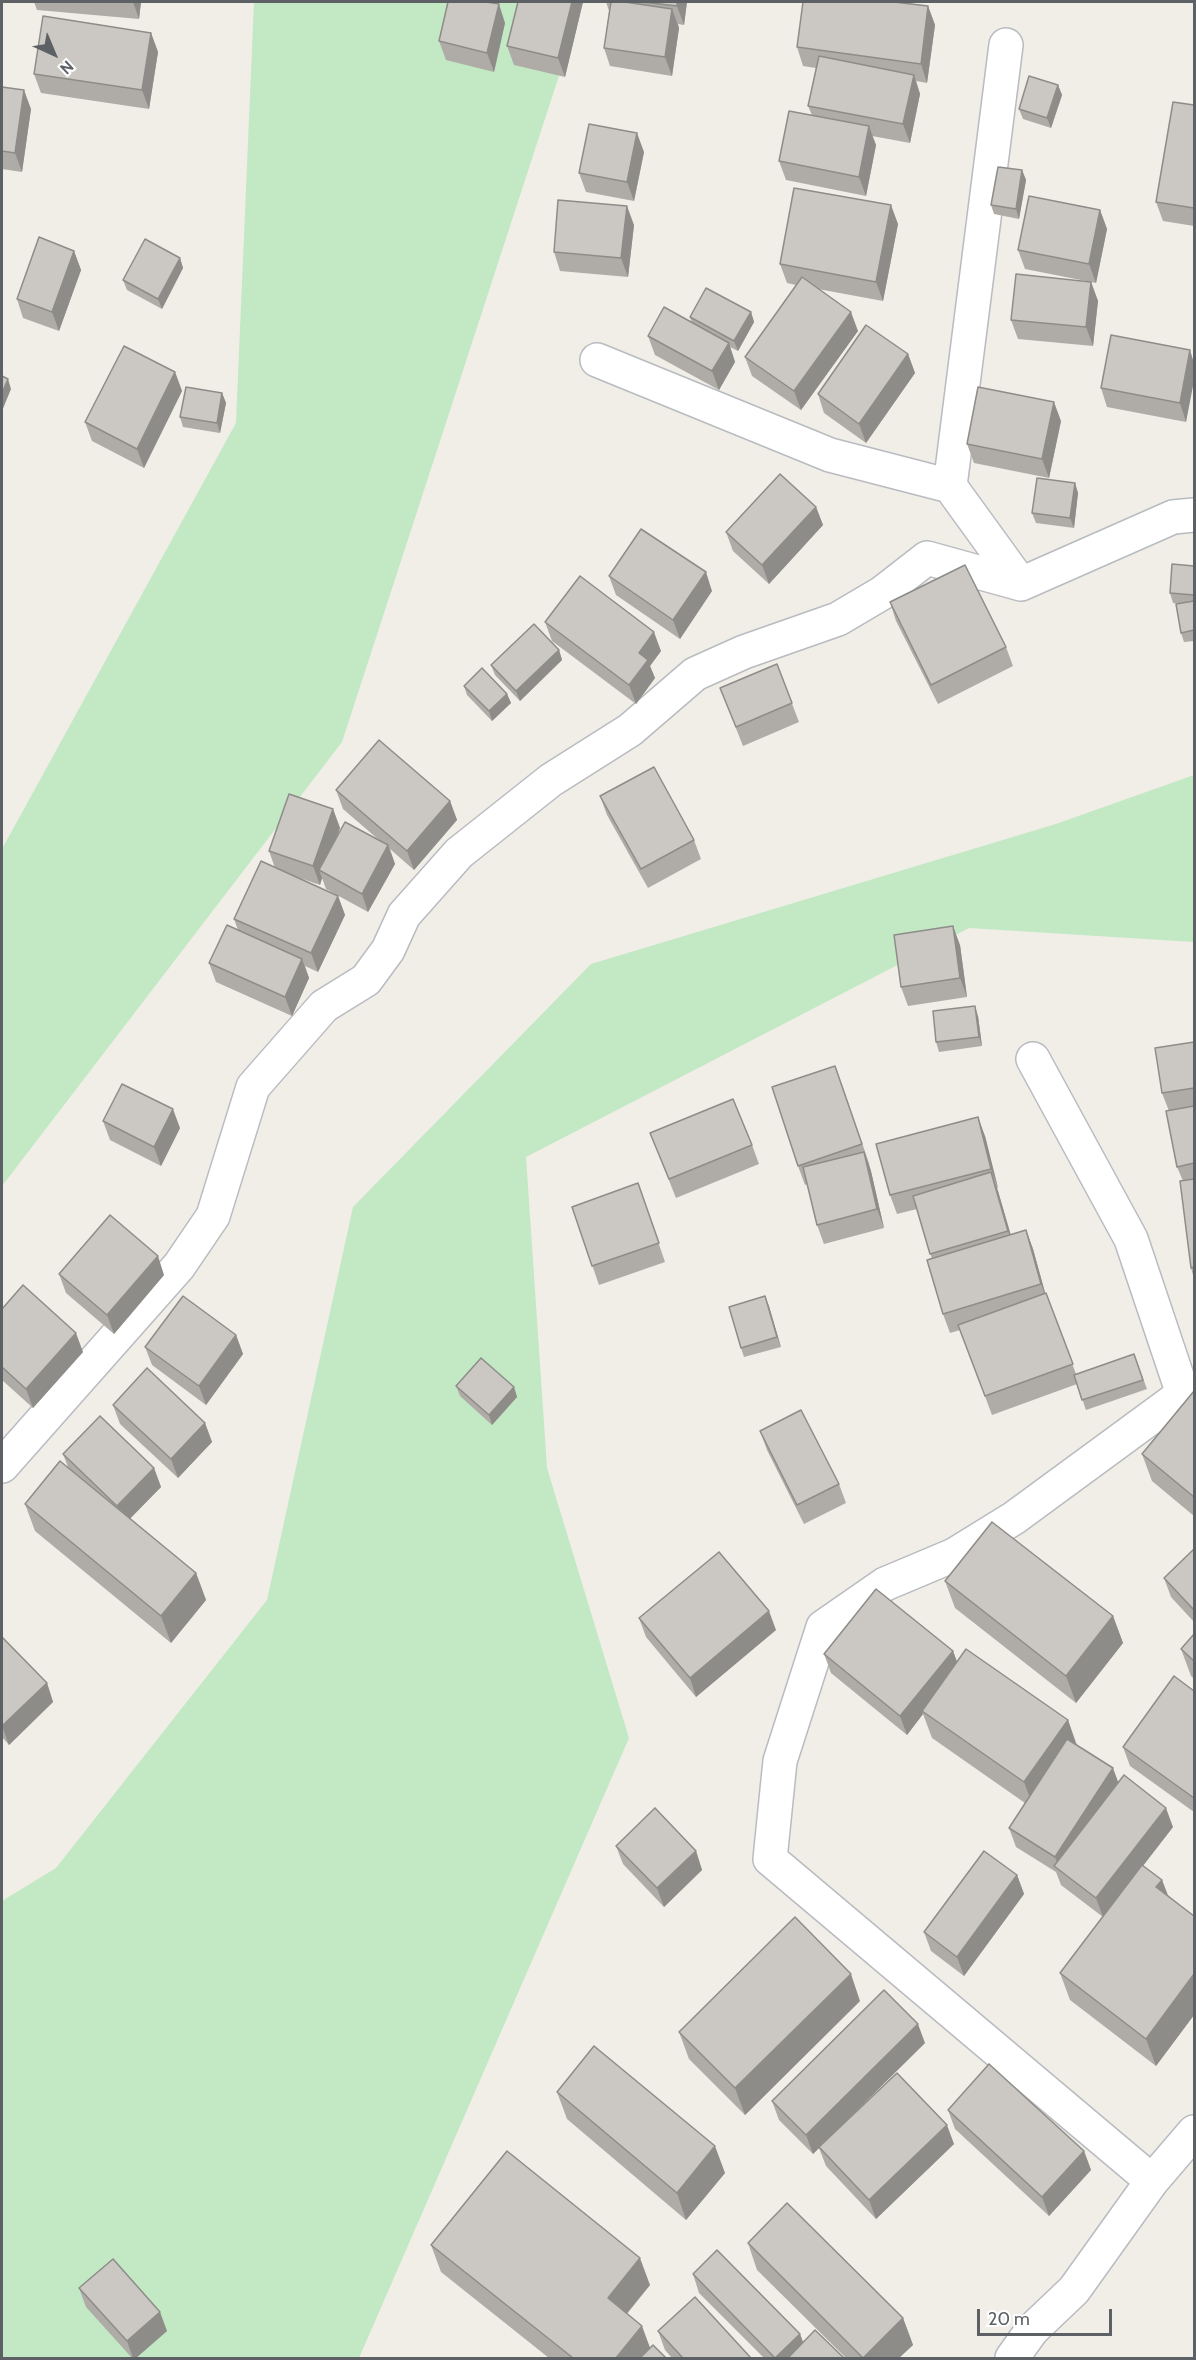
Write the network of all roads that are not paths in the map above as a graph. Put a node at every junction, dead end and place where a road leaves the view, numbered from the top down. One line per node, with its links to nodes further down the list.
1 (1006, 45): 3 (street)
2 (597, 360): 3 (street)
3 (950, 486): 5 (street)
4 (1194, 515): 5 (street)
5 (1021, 584): 8 (street)
6 (1033, 1059): 7 (street)
7 (1189, 1393): 10 (street)
8 (2, 1466)
9 (1194, 2132): 10 (street)
10 (1152, 2181): 11 (street)
11 (1012, 2358)

